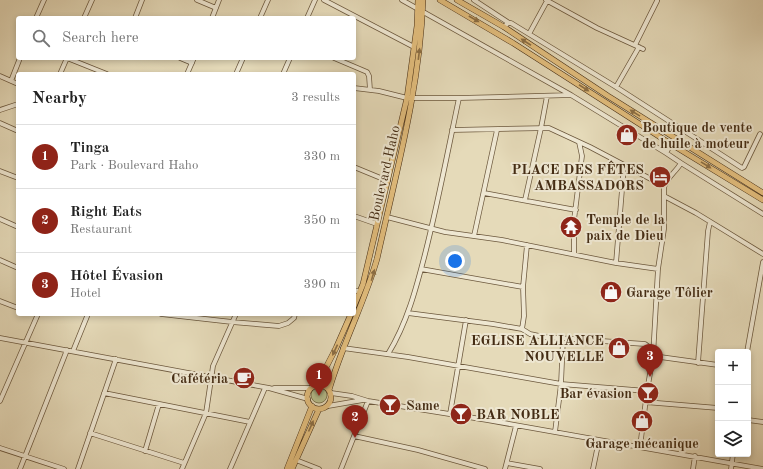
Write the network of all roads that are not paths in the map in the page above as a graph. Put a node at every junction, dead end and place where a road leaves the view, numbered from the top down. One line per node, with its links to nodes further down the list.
1 (44, 0): 20 (street)
2 (92, 0): 21 (street)
3 (142, 0): 22 (street)
4 (197, 0): 18 (street)
5 (219, 0): 18 (street)
6 (268, 0): 24 (street)
7 (314, 0): 25 (street)
8 (324, 0): 26 (street)
9 (402, 0): 19 (street)
10 (440, 0): 70 (main road, one-way to 70)
11 (457, 0): 29 (main road)
12 (474, 0): 28 (street)
13 (546, 0): 17 (street); 30 (street)
14 (557, 0): 17 (street)
15 (423, 1): 19 (main road, Boulevard Haho)
16 (657, 1): 32 (street)
17 (555, 5): 32 (street)
18 (216, 8): 23 (street)
19 (420, 10): 31 (main road, Boulevard Haho); 49 (main road, Boulevard Haho, one-way to 19); 55 (street)
20 (37, 16)
21 (85, 16)
22 (136, 16)
23 (213, 16)
24 (261, 16)
25 (308, 16)
26 (355, 16)
27 (356, 17): 31 (street)
28 (510, 23): 29 (street); 30 (street)
29 (504, 27): 71 (main road, one-way to 29)
30 (529, 34): 53 (street)
31 (414, 47): 48 (main road, Boulevard Haho)
32 (639, 47): 53 (street)
33 (19, 60): 50 (street)
34 (66, 60): 42 (street)
35 (72, 60): 43 (street)
36 (185, 60): 41 (street)
37 (193, 60): 41 (street)
38 (242, 60): 45 (street)
39 (289, 60): 46 (street)
40 (339, 60): 54 (street)
41 (192, 63): 44 (street)
42 (61, 72)
43 (102, 72)
44 (189, 72)
45 (237, 72)
46 (284, 72)
47 (0, 76): 50 (street)
48 (410, 76): 49 (main road); 57 (main road, Boulevard Haho)
49 (416, 77): 58 (main road, Boulevard Haho)
50 (11, 80): 51 (street)
51 (16, 83)
52 (356, 88): 54 (street)
53 (616, 88): 68 (street)
54 (370, 90): 57 (street)
55 (571, 95): 56 (street); 72 (street)
56 (547, 96): 59 (street); 63 (street)
57 (407, 98): 58 (street); 78 (main road, Boulevard Haho)
58 (413, 98): 59 (street); 87 (main road, Boulevard Haho)
59 (459, 98): 65 (street)
60 (16, 105): 61 (street)
61 (0, 110)
62 (0, 123): 64 (street)
63 (542, 128): 66 (street); 69 (street); 83 (street)
64 (16, 130)
65 (452, 130): 66 (street); 93 (street)
66 (496, 130): 80 (street)
67 (760, 134): 68 (street)
68 (693, 138): 71 (street)
69 (579, 142): 74 (street); 85 (street)
70 (671, 144): 72 (street); 84 (main road, one-way to 84)
71 (688, 146): 81 (main road)
72 (666, 153): 73 (street)
73 (681, 163): 79 (street); 86 (street)
74 (624, 165): 79 (street); 100 (street)
75 (356, 168): 78 (street)
76 (0, 171): 77 (street)
77 (16, 177)
78 (388, 181): 91 (main road, Boulevard Haho)
79 (664, 186): 82 (street)
80 (484, 193): 83 (street); 94 (street)
81 (763, 193)
82 (664, 196): 90 (street); 103 (street)
83 (526, 200): 85 (street)
84 (763, 200)
85 (576, 210): 96 (street)
86 (763, 214)
87 (387, 216): 93 (street); 123 (main road, Boulevard Haho, one-way to 87)
88 (356, 217): 91 (street)
89 (0, 219): 92 (street)
90 (710, 222): 97 (street); 131 (street)
91 (378, 224): 106 (main road, Boulevard Haho)
92 (16, 226)
93 (431, 229): 94 (street); 102 (street)
94 (474, 236): 95 (street)
95 (527, 246): 96 (street); 104 (street)
96 (574, 254): 100 (street)
97 (763, 254)
98 (0, 260): 101 (street)
99 (763, 262): 124 (street)
100 (616, 263): 103 (street)
101 (16, 267)
102 (421, 269): 104 (street); 110 (street)
103 (658, 269): 126 (street)
104 (523, 287): 119 (street)
105 (356, 291): 106 (street)
106 (360, 292): 108 (main road, Boulevard Haho)
107 (0, 301): 109 (street)
108 (356, 301)
109 (16, 307)
110 (408, 313): 117 (street); 128 (street)
111 (37, 316): 122 (street)
112 (87, 316): 127 (street)
113 (187, 316): 118 (street)
114 (235, 316): 118 (street)
115 (294, 316): 118 (street)
116 (350, 316): 136 (main road, one-way to 136)
117 (466, 320): 119 (street); 133 (street)
118 (232, 322): 134 (street)
119 (522, 329): 121 (street)
120 (0, 338): 122 (street)
121 (563, 339): 126 (street); 135 (street)
122 (26, 343): 125 (street); 143 (street)
123 (343, 348): 128 (street); 139 (main road, Boulevard Haho)
124 (748, 349)
125 (67, 350): 127 (street); 164 (street)
126 (653, 350): 129 (street)
127 (72, 351): 130 (street)
128 (388, 354): 133 (street)
129 (653, 356): 131 (street); 140 (street)
130 (116, 359): 134 (street); 141 (street)
131 (698, 363): 132 (street)
132 (715, 365)
133 (458, 367): 135 (street); 152 (street)
134 (211, 377): 137 (street); 151 (street)
135 (561, 384): 140 (street); 157 (street)
136 (317, 385): 138 (main road); 139 (main road)
137 (267, 388): 138 (street); 142 (street); 154 (street)
138 (311, 388): 142 (main road)
139 (330, 391): 144 (street); 148 (main road)
140 (647, 391): 145 (street)
141 (104, 393): 146 (street); 158 (street)
142 (308, 399): 147 (main road)
143 (0, 400)
144 (366, 401): 148 (street); 152 (street); 159 (street)
145 (645, 402): 149 (street); 161 (street)
146 (158, 404): 151 (street); 163 (street)
147 (312, 406): 150 (main road); 176 (main road)
148 (328, 406): 150 (main road)
149 (715, 408)
150 (319, 409): 167 (main road, one-way to 150)
151 (206, 413): 154 (street); 168 (street)
152 (450, 414): 156 (street)
153 (751, 420): 155 (street)
154 (250, 422): 175 (street)
155 (763, 422)
156 (516, 426): 157 (street); 169 (street)
157 (555, 432): 160 (street)
158 (90, 433): 163 (street); 173 (street)
159 (354, 436): 179 (street); 180 (street)
160 (599, 440): 161 (street); 183 (street)
161 (640, 447): 165 (street)
162 (0, 448): 164 (street)
163 (145, 451): 168 (street)
164 (26, 456): 171 (street); 172 (street)
165 (695, 456): 170 (street); 184 (street)
166 (733, 457): 170 (street)
167 (296, 460): 177 (main road); 178 (street)
168 (184, 463): 174 (street)
169 (507, 463): 181 (street); 182 (street)
170 (732, 464): 185 (street); 186 (street)
171 (20, 469)
172 (64, 469)
173 (78, 469)
174 (182, 469)
175 (230, 469)
176 (287, 469)
177 (292, 469)
178 (319, 469)
179 (341, 469)
180 (485, 469)
181 (505, 469)
182 (540, 469)
183 (593, 469)
184 (692, 469)
185 (731, 469)
186 (763, 469)

